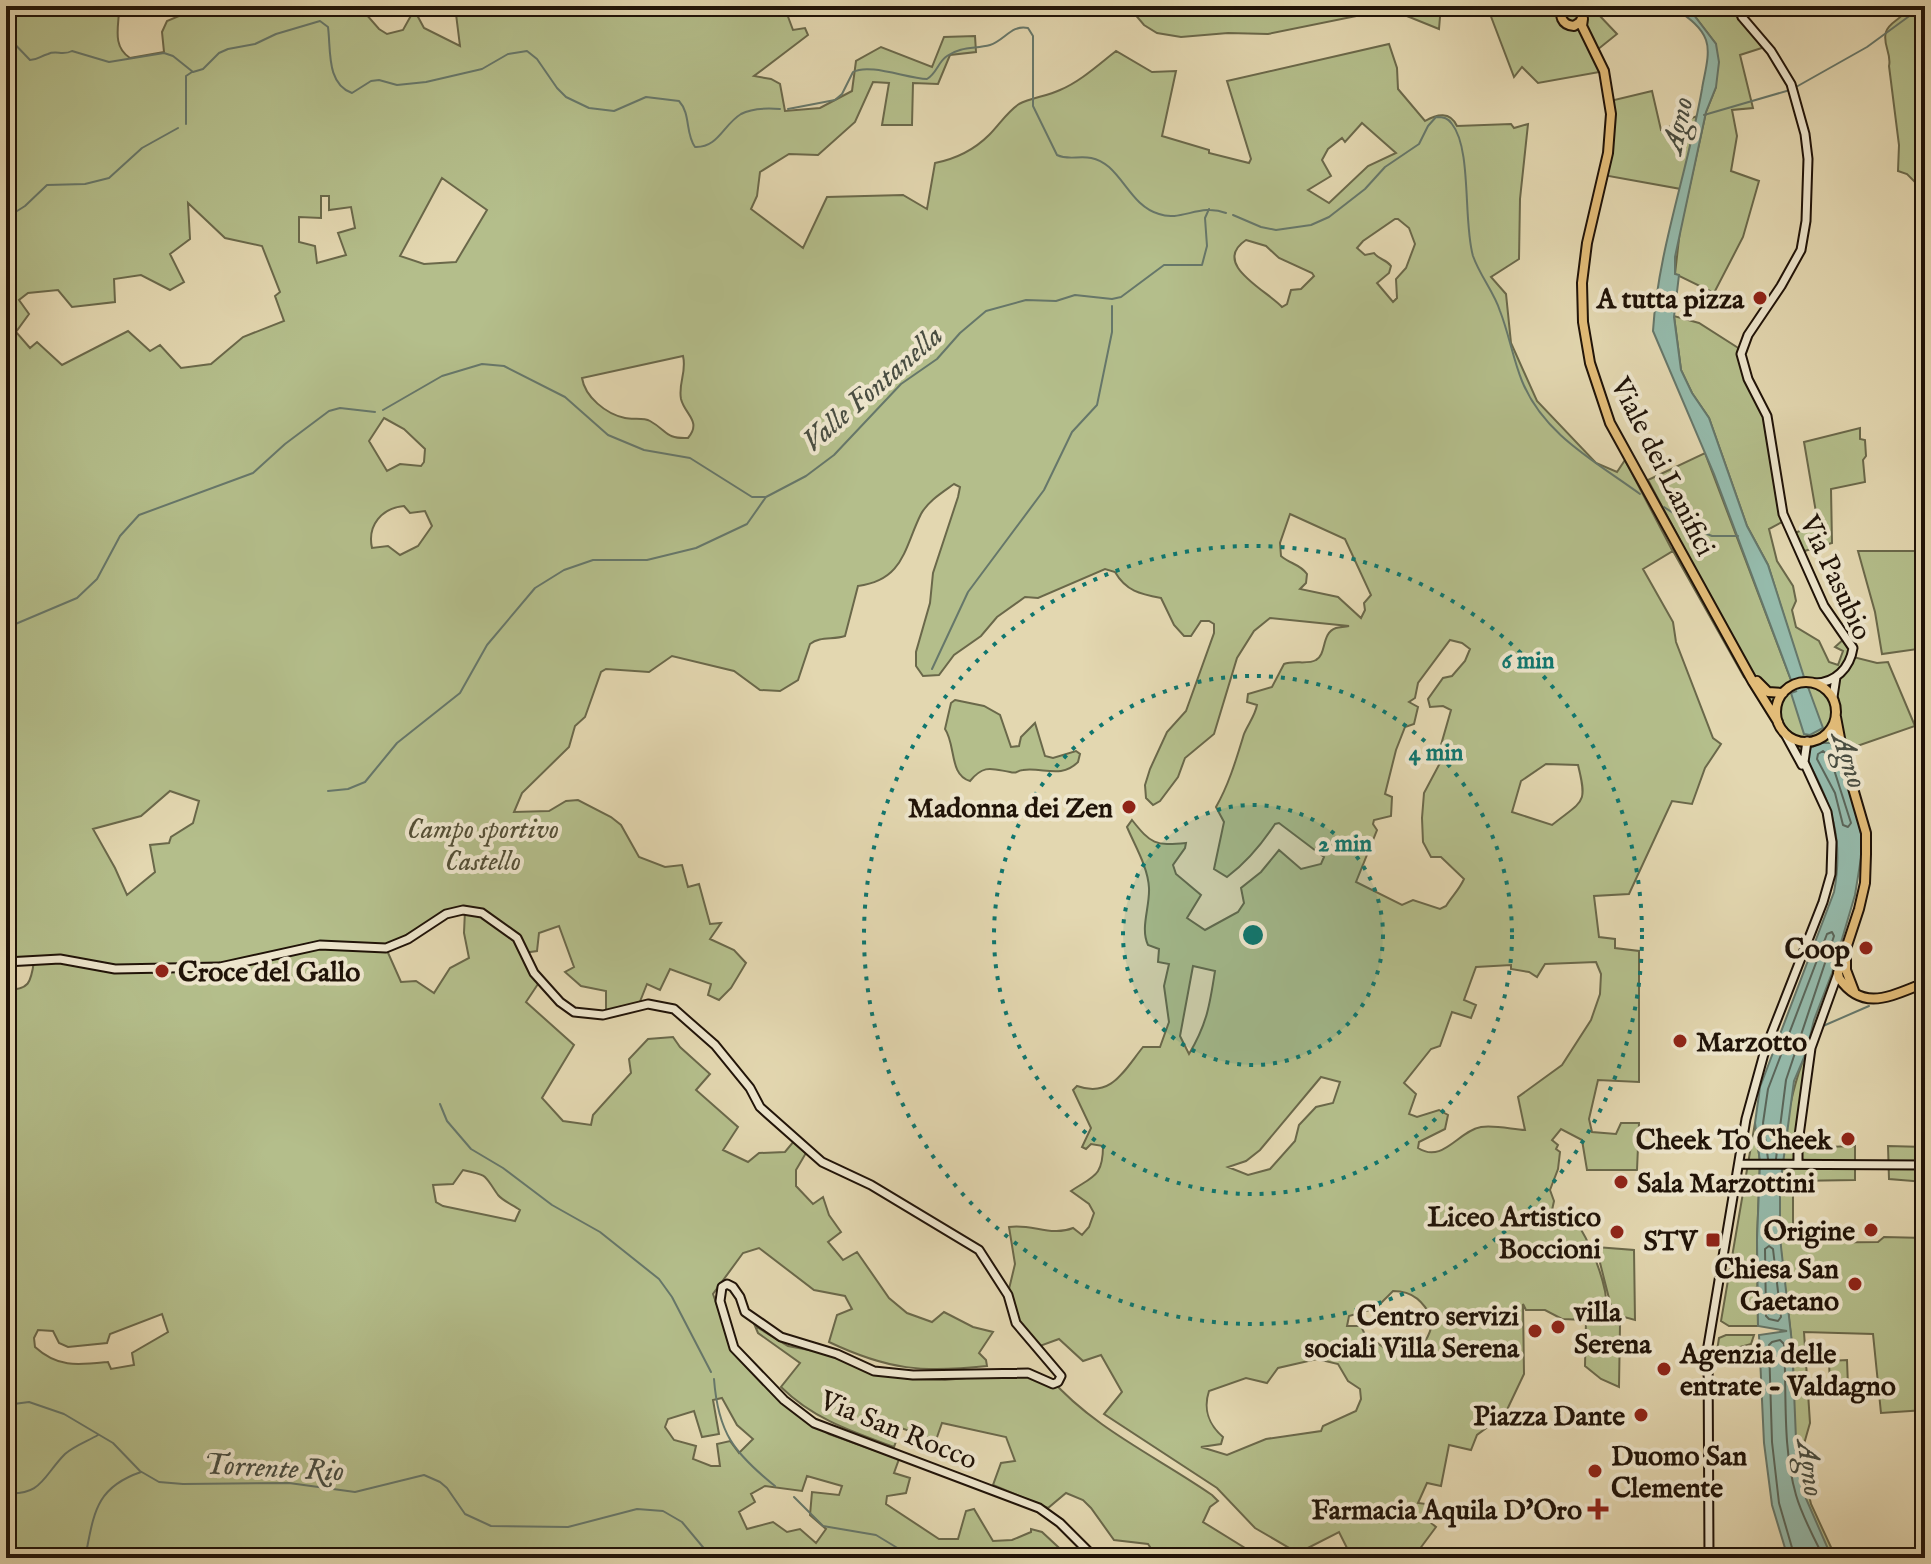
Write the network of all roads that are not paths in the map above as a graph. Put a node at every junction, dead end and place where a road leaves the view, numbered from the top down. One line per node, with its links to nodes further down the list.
1 (1579, 6): 4 (main road, Viale dei Lanifici)
2 (1738, 6): 8 (street, Via Pasubio)
3 (1564, 7): 5 (main road, Viale dei Lanifici)
4 (1583, 19): 5 (main road); 6 (main road, Viale dei Lanifici)
5 (1570, 26): 6 (main road, Viale dei Lanifici)
6 (1594, 49): 7 (main road, Viale dei Lanifici)
7 (1742, 659): 10 (main road, Viale dei Lanifici); 13 (main road, Viale dei Lanifici)
8 (1836, 677): 9 (street, Via Pasubio); 11 (street, Via Pasubio)
9 (1815, 683): 10 (main road); 11 (main road)
10 (1786, 690): 13 (main road)
11 (1833, 697): 12 (main road)
12 (1836, 717): 15 (main road); 17 (main road)
13 (1778, 722): 14 (main road)
14 (1784, 732): 16 (main road); 18 (street)
15 (1825, 736): 16 (main road); 17 (main road)
16 (1807, 741): 18 (street)
17 (1843, 754): 19 (main road)
18 (1815, 788): 25 (street)
19 (1847, 948): 21 (main road); 23 (main road)
20 (6, 962): 28 (street, Via San Rocco)
21 (1838, 973): 23 (main road); 24 (street)
22 (1925, 983): 23 (main road)
23 (1851, 990): 24 (street)
24 (1831, 994): 26 (street)
25 (1739, 1164): 26 (street); 29 (street)
26 (1798, 1164): 27 (street)
27 (1925, 1165)
28 (1095, 1558)
29 (1709, 1558)

